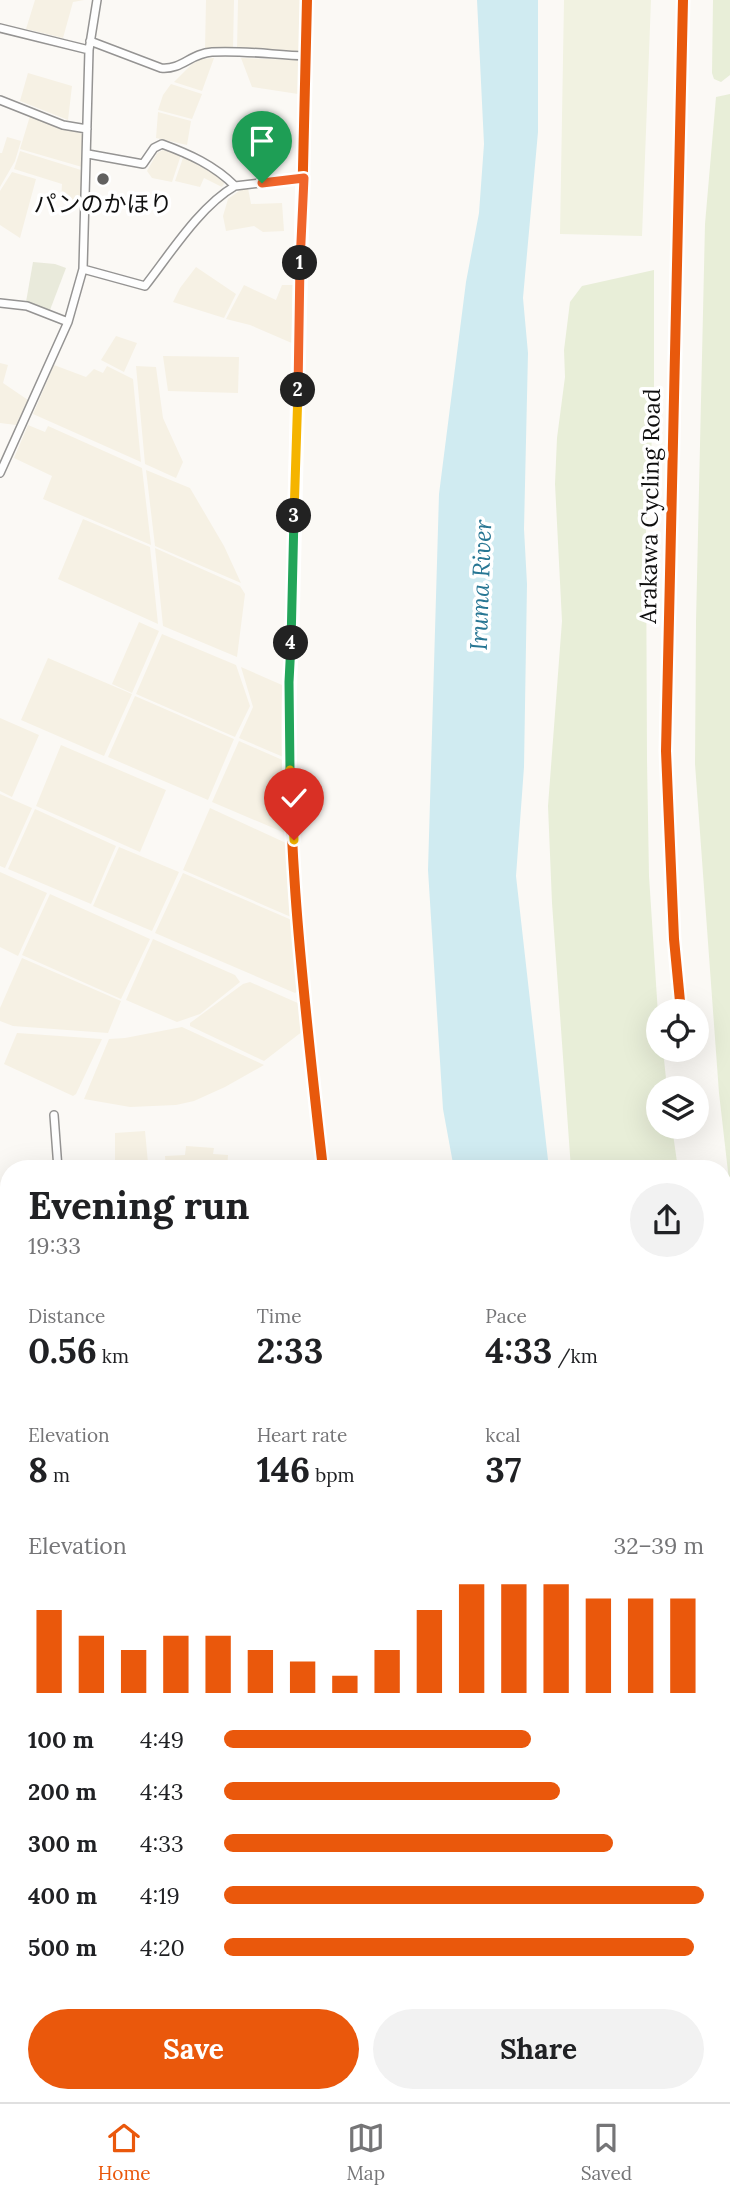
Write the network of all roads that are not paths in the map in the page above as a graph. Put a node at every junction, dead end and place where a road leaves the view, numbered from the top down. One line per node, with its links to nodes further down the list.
1 (91, 0): 4 (street)
2 (97, 0): 4 (street)
3 (307, 0): 8 (street)
4 (94, 9): 6 (street)
5 (0, 28): 7 (street)
6 (90, 41): 7 (street); 8 (street)
7 (89, 50): 10 (street)
8 (306, 56): 12 (street)
9 (0, 100): 10 (street)
10 (87, 129): 11 (street)
11 (88, 154): 13 (street); 14 (street)
12 (304, 178): 13 (street); 20 (street)
13 (234, 186): 14 (street)
14 (83, 270): 16 (street)
15 (0, 303): 16 (street)
16 (68, 322): 17 (street)
17 (0, 473)
18 (54, 1115): 19 (street)
19 (57, 1160)
20 (322, 1160)

